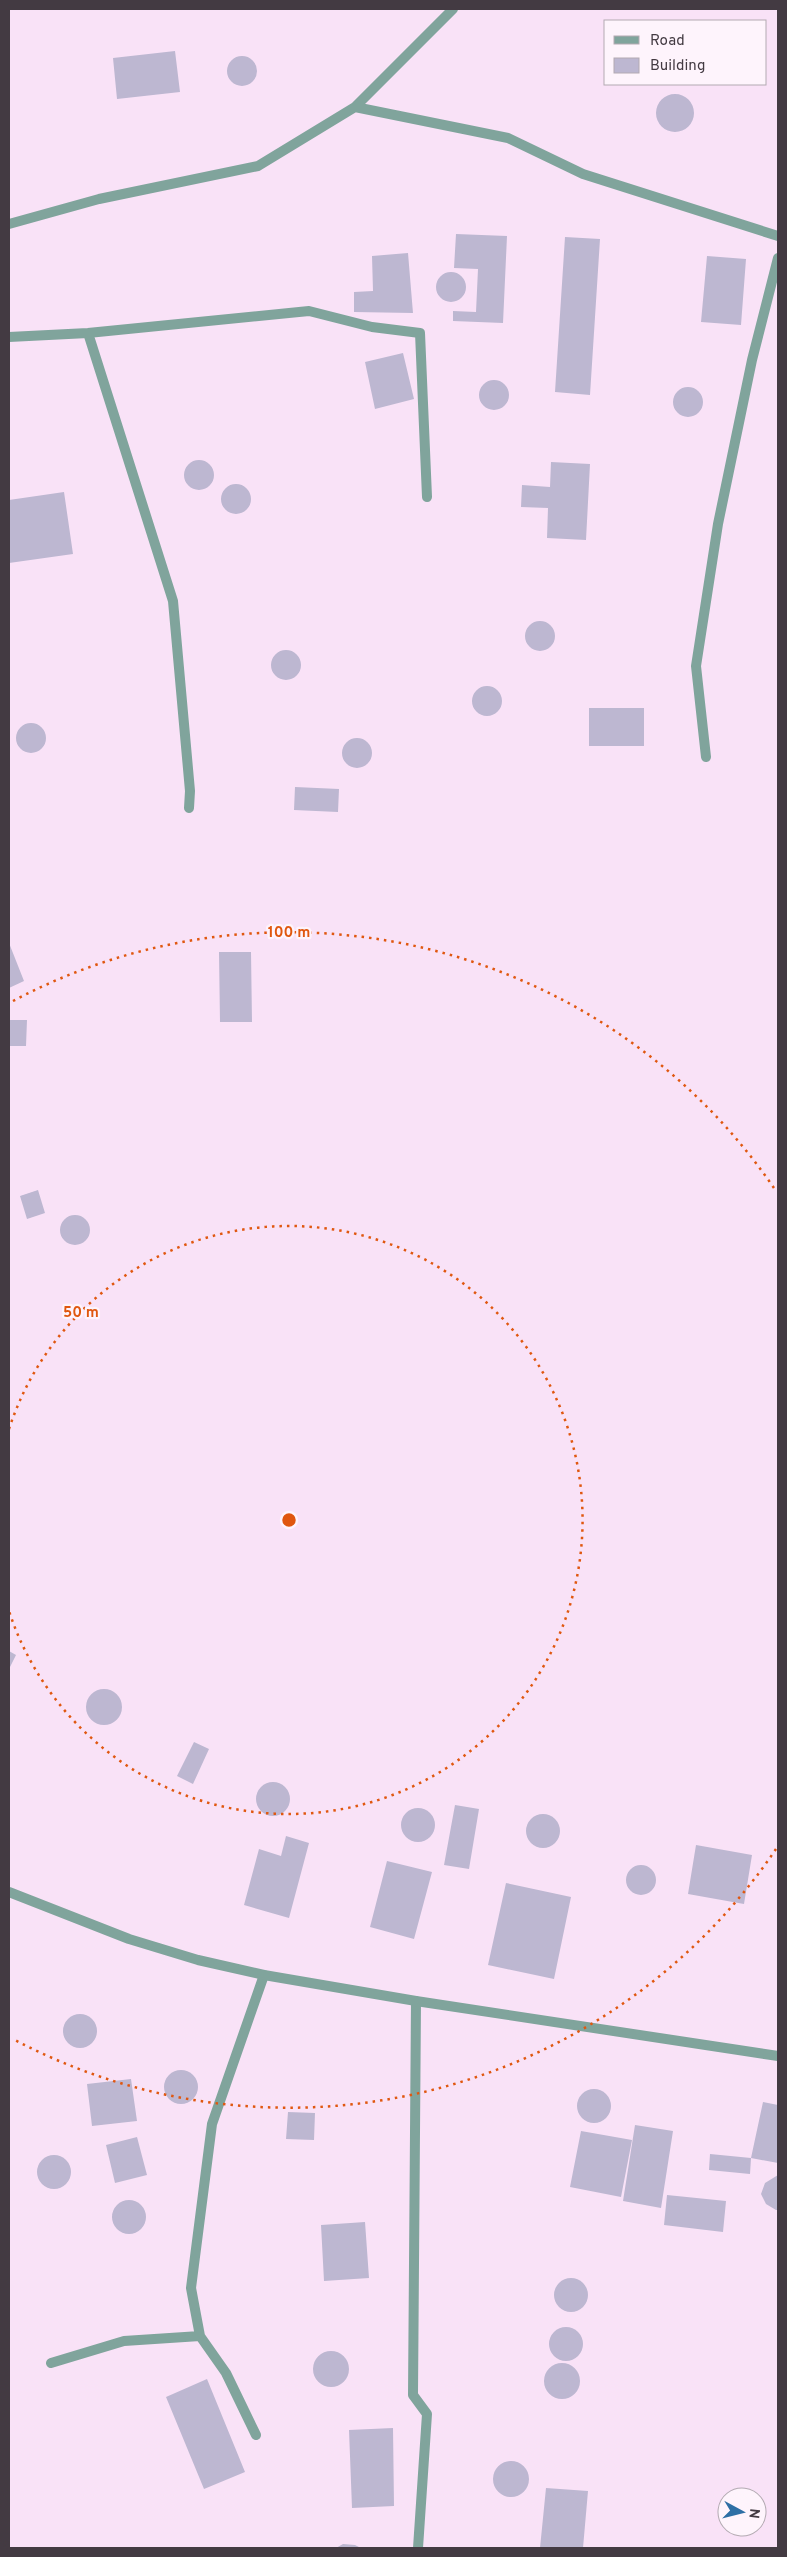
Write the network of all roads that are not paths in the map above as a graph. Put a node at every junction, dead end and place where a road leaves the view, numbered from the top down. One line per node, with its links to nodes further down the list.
1 (453, 9): 2 (street)
2 (355, 106): 3 (street); 4 (street)
3 (9, 224)
4 (778, 236)
5 (778, 258): 9 (street)
6 (88, 333): 7 (street); 8 (street); 10 (street)
7 (9, 336)
8 (427, 497)
9 (706, 757)
10 (189, 808)
11 (9, 1892): 12 (street)
12 (264, 1975): 13 (street); 15 (street)
13 (416, 2001): 14 (street); 18 (street)
14 (778, 2056)
15 (200, 2336): 16 (street); 17 (street)
16 (51, 2363)
17 (256, 2435)
18 (418, 2548)

